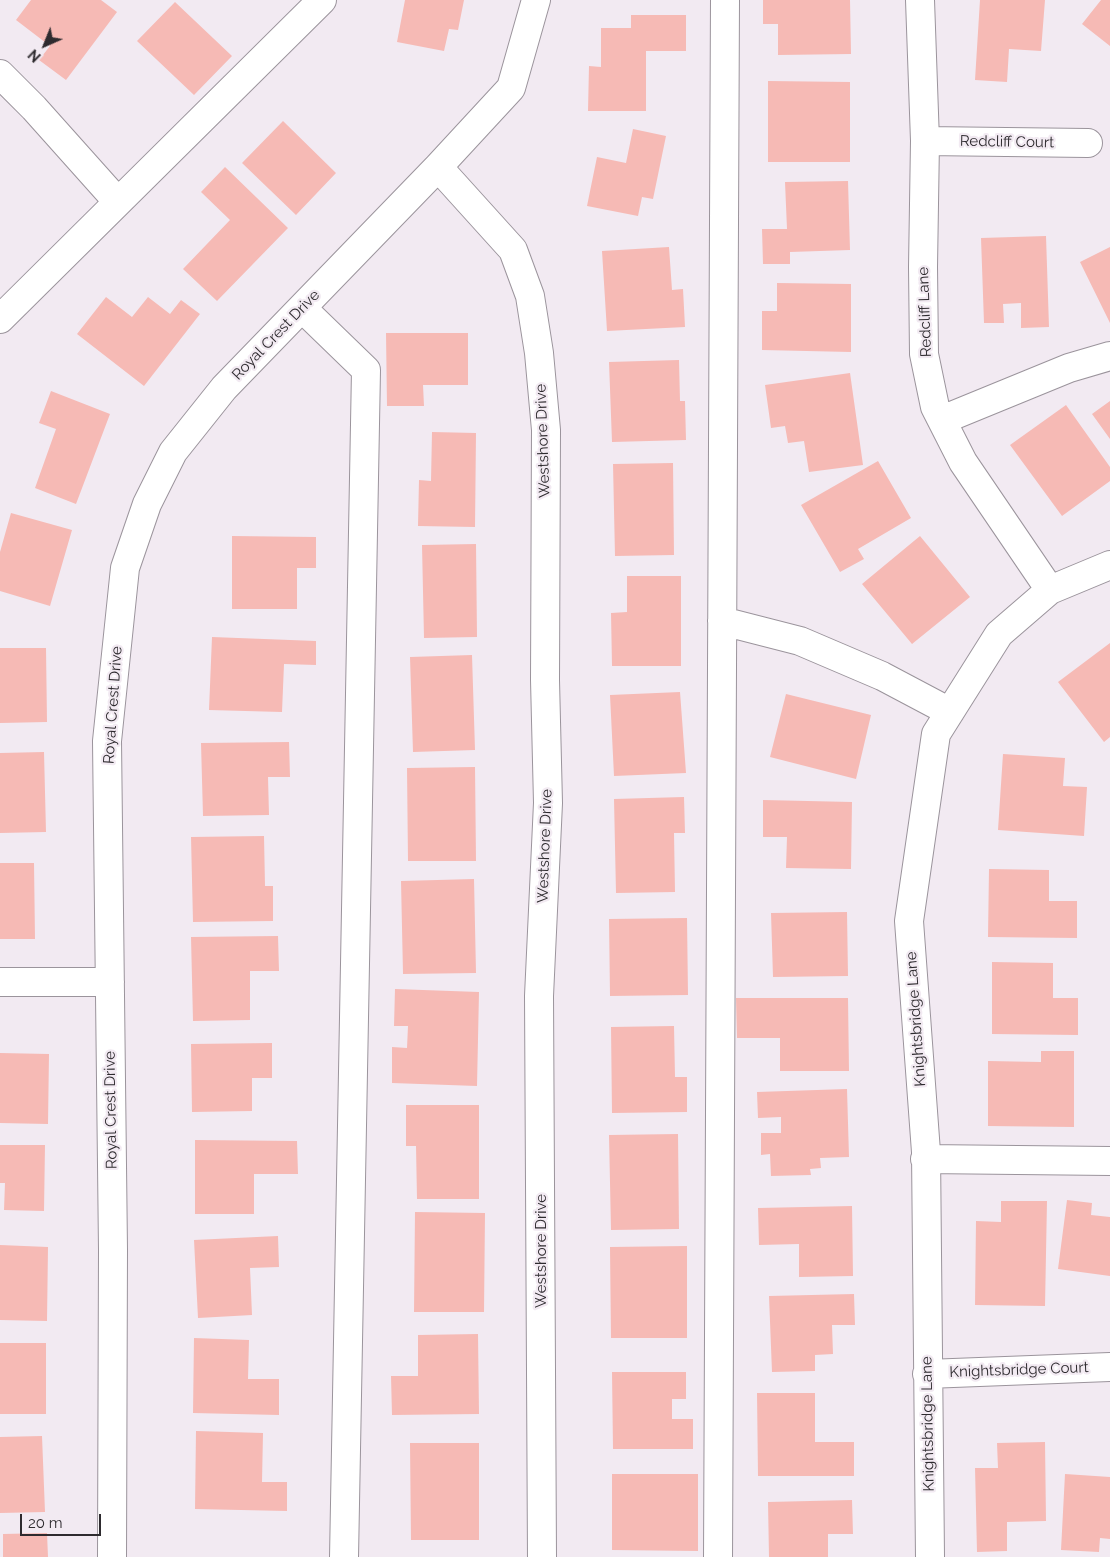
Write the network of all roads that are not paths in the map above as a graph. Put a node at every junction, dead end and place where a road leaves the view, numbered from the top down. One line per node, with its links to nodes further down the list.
1 (322, 0): 9 (street)
2 (536, 0): 8 (street, Royal Crest Drive)
3 (725, 0): 16 (street)
4 (920, 0): 6 (street, Redcliff Lane)
5 (0, 74): 9 (street)
6 (925, 141): 7 (street, Redcliff Court); 13 (street, Redcliff Lane)
7 (1088, 143)
8 (438, 167): 10 (street, Royal Crest Drive); 26 (street, Westshore Drive)
9 (118, 202): 11 (street)
10 (302, 308): 19 (street, Royal Crest Drive); 25 (street)
11 (0, 318)
12 (1110, 356): 13 (street)
13 (942, 420): 15 (street, Redcliff Lane)
14 (1110, 565): 15 (street, Knightsbridge Lane)
15 (1050, 590): 17 (street, Knightsbridge Lane)
16 (722, 621): 17 (street); 27 (street)
17 (950, 712): 20 (street, Knightsbridge Lane)
18 (0, 982): 19 (street)
19 (110, 982): 24 (street, Royal Crest Drive)
20 (926, 1159): 21 (street); 23 (street, Knightsbridge Lane)
21 (1110, 1161)
22 (1110, 1367): 23 (street, Knightsbridge Court)
23 (927, 1374): 28 (street, Knightsbridge Lane)
24 (112, 1557)
25 (344, 1557)
26 (542, 1557)
27 (718, 1557)
28 (930, 1557)

